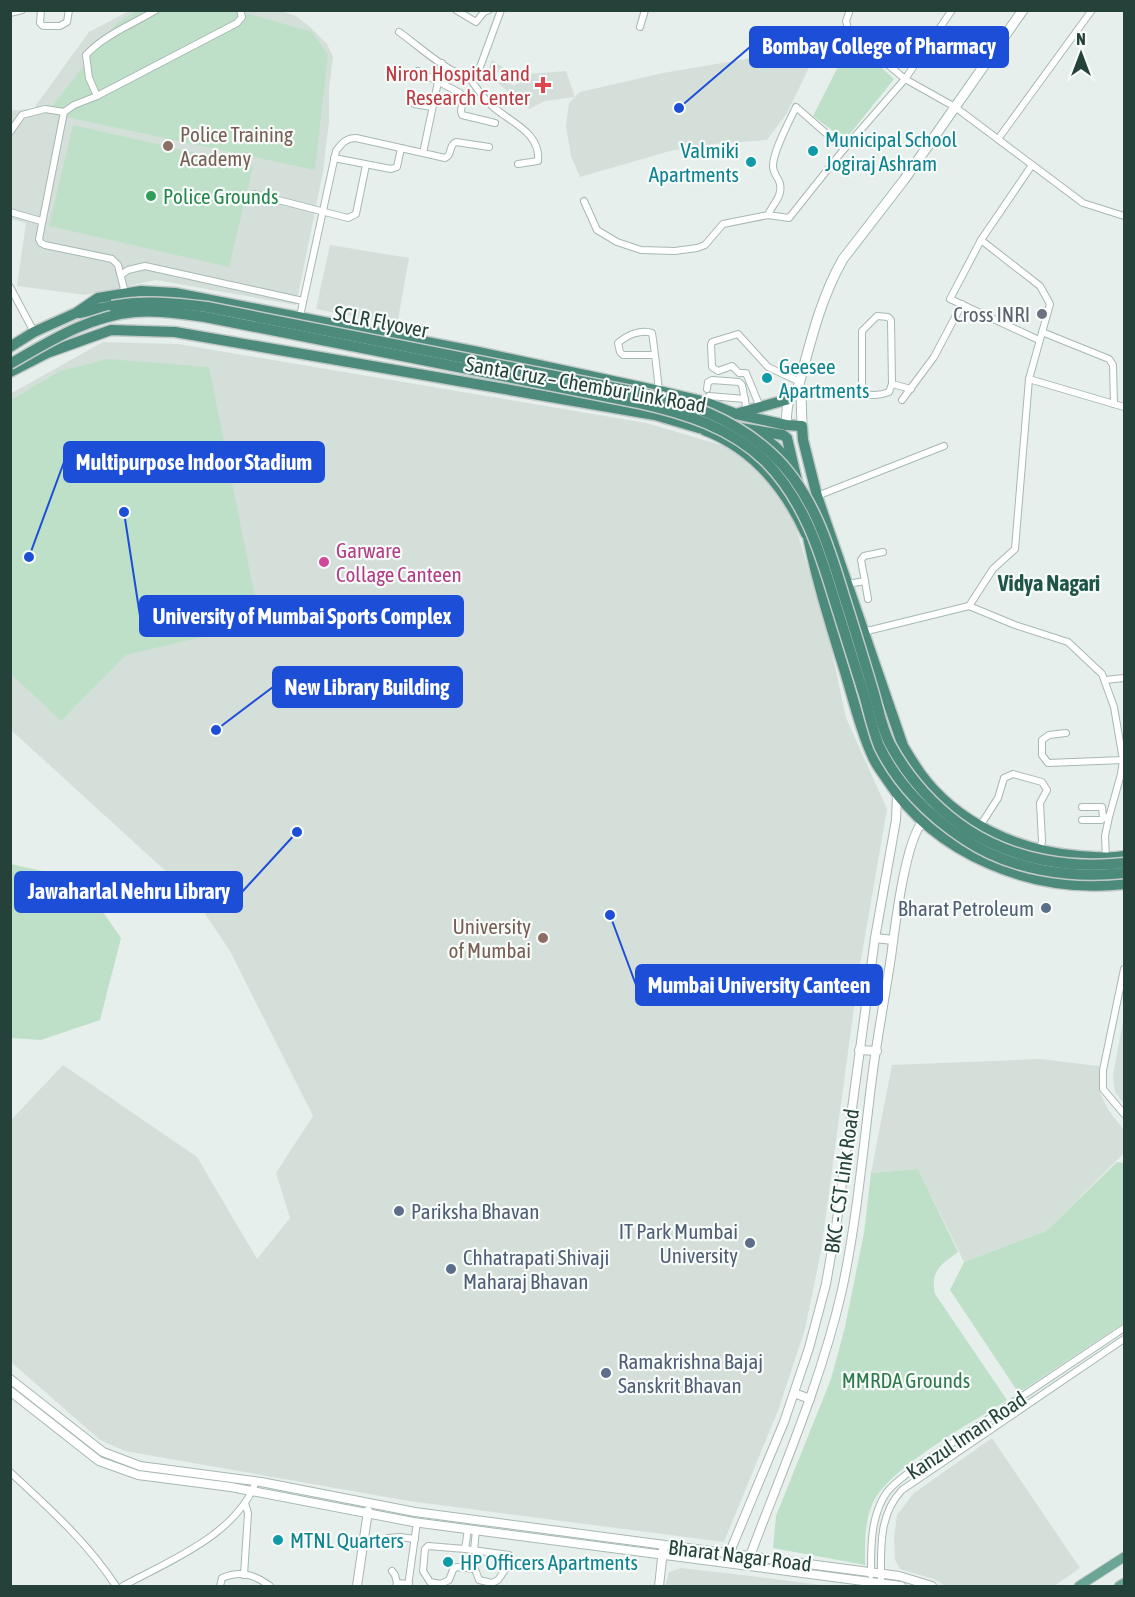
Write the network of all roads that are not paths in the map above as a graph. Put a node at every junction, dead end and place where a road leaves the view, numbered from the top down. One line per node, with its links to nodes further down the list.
1 (22, 10): 13 (street)
2 (41, 10): 3 (street)
3 (69, 10)
4 (156, 10): 24 (street)
5 (240, 10): 24 (street)
6 (456, 10): 15 (street)
7 (489, 10): 15 (street)
8 (501, 10): 16 (street)
9 (645, 10): 17 (street)
10 (952, 10): 22 (street)
11 (1092, 10): 31 (street)
12 (1024, 12): 27 (main road)
13 (10, 13)
14 (848, 13): 22 (street)
15 (482, 15): 16 (street)
16 (496, 23): 21 (street)
17 (640, 27)
18 (399, 32): 19 (street)
19 (442, 63): 21 (street); 23 (street)
20 (418, 71): 23 (street)
21 (467, 75): 37 (street)
22 (905, 79): 27 (street); 34 (street)
23 (438, 82): 26 (street); 29 (street)
24 (97, 96): 28 (street)
25 (414, 104): 26 (street)
26 (432, 107): 35 (street)
27 (955, 107): 31 (street); 66 (main road)
28 (64, 112): 30 (street); 46 (street)
29 (495, 123)
30 (10, 132)
31 (998, 139): 39 (street)
32 (489, 147): 35 (street)
33 (401, 148): 35 (street); 36 (street); 38 (street)
34 (844, 149): 44 (street); 44 (street)
35 (423, 153)
36 (334, 158): 38 (street); 43 (street)
37 (518, 164)
38 (366, 165): 43 (street)
39 (1032, 165): 45 (street); 47 (street)
40 (255, 194): 43 (street)
41 (584, 201): 44 (street)
42 (10, 212): 46 (street)
43 (322, 212): 51 (street)
44 (768, 215)
45 (1125, 216)
46 (41, 220): 48 (street)
47 (981, 240): 52 (street); 56 (street)
48 (121, 275): 50 (street); 51 (street)
49 (10, 287): 55 (street)
50 (125, 293): 53 (highway, Santa Cruz – Chembur Link Road); 54 (highway, Santa Cruz – Chembur Link Road)
51 (303, 301): 54 (street)
52 (962, 304): 58 (street); 67 (street)
53 (75, 313): 55 (highway, Santa Cruz – Chembur Link Road); 110 (highway, SCLR Flyover, bridge)
54 (300, 316): 57 (highway, Santa Cruz – Chembur Link Road)
55 (34, 332): 59 (highway, Santa Cruz – Chembur Link Road)
56 (1042, 332): 58 (street); 73 (street)
57 (398, 335): 62 (highway); 68 (highway, Santa Cruz – Chembur Link Road)
58 (1039, 340): 64 (street)
59 (10, 347)
60 (655, 355): 60 (street); 68 (street)
61 (10, 364): 111 (highway, bridge)
62 (392, 369): 63 (highway, Santa Cruz – Chembur Link Road); 80 (highway, Santa Cruz – Chembur Link Road)
63 (10, 372)
64 (1029, 379): 73 (street); 91 (street)
65 (892, 384): 65 (street); 67 (street)
66 (799, 385): 71 (main road); 75 (street); 79 (main road)
67 (911, 389): 72 (street)
68 (659, 391): 69 (highway, Santa Cruz – Chembur Link Road)
69 (706, 395): 70 (street); 70 (street); 76 (highway, Santa Cruz – Chembur Link Road); 80 (highway)
70 (745, 399): 76 (street)
71 (789, 399): 75 (highway); 77 (main road)
72 (902, 400)
73 (1114, 404): 74 (street)
74 (1125, 407)
75 (761, 408): 76 (highway)
76 (742, 413): 77 (highway, Santa Cruz – Chembur Link Road)
77 (786, 425): 79 (highway, Santa Cruz – Chembur Link Road); 81 (highway)
78 (727, 426): 80 (highway, Santa Cruz – Chembur Link Road); 81 (highway, Santa Cruz – Chembur Link Road); 84 (highway)
79 (802, 426): 82 (highway)
80 (698, 428): 86 (highway)
81 (787, 438): 82 (highway, Santa Cruz – Chembur Link Road); 84 (highway)
82 (803, 441): 85 (highway)
83 (945, 446): 85 (street)
84 (800, 491): 86 (highway)
85 (817, 496): 89 (highway)
86 (808, 539): 93 (highway)
87 (883, 552): 88 (street)
88 (865, 581): 89 (street); 90 (street)
89 (848, 584): 92 (highway)
90 (868, 599)
91 (969, 606): 92 (street); 95 (street)
92 (864, 632): 93 (street); 105 (highway)
93 (835, 638): 100 (highway)
94 (1125, 678): 95 (street)
95 (1105, 680): 96 (street)
96 (1121, 729): 98 (street)
97 (1066, 734): 98 (street)
98 (1123, 760): 99 (street)
99 (1123, 773): 102 (street)
100 (897, 794): 104 (highway); 114 (street, BKC - CST Link Road)
101 (1082, 807): 102 (street)
102 (1106, 817): 103 (street); 109 (street)
103 (1082, 820)
104 (923, 821): 112 (highway); 115 (street, BKC - CST Link Road)
105 (980, 826): 106 (highway); 106 (street)
106 (1040, 850): 107 (highway)
107 (1067, 855): 109 (highway); 112 (highway)
108 (1125, 856): 109 (highway)
109 (1106, 858)
110 (1125, 863)
111 (1125, 873)
112 (1061, 883): 113 (highway)
113 (1125, 884)
114 (875, 938): 115 (street); 117 (street, BKC - CST Link Road)
115 (893, 940): 118 (street, BKC - CST Link Road)
116 (1125, 969): 119 (street)
117 (859, 1050): 118 (street); 120 (street, BKC - CST Link Road)
118 (877, 1051): 121 (street, BKC - CST Link Road)
119 (1125, 1114)
120 (818, 1312): 121 (street); 126 (street, BKC - CST Link Road)
121 (834, 1317): 127 (street, BKC - CST Link Road)
122 (1125, 1328): 150 (street, Kanzul Iman Road)
123 (1125, 1340): 151 (street, Kanzul Iman Road)
124 (10, 1379): 129 (street, Bharat Nagar Road)
125 (10, 1391): 131 (street, Bharat Nagar Road)
126 (794, 1393): 127 (street); 145 (street, BKC - CST Link Road)
127 (810, 1399): 147 (street, BKC - CST Link Road)
128 (10, 1472): 158 (street)
129 (233, 1477): 130 (street, Bharat Nagar Road); 131 (street)
130 (256, 1481): 132 (street); 133 (street, Bharat Nagar Road)
131 (231, 1487): 132 (street, Bharat Nagar Road)
132 (253, 1490): 134 (street, Bharat Nagar Road); 135 (street)
133 (298, 1490): 134 (street); 136 (street, Bharat Nagar Road)
134 (296, 1500): 137 (street, Bharat Nagar Road)
135 (245, 1503): 152 (street); 159 (street)
136 (369, 1505): 137 (street); 142 (street, Bharat Nagar Road)
137 (367, 1514): 138 (street, Bharat Nagar Road); 162 (street)
138 (417, 1522): 139 (street, Bharat Nagar Road); 141 (street)
139 (472, 1530): 143 (street); 144 (street); 146 (street, Bharat Nagar Road)
140 (388, 1538): 141 (street)
141 (415, 1539): 157 (street)
142 (664, 1545): 145 (street, Bharat Nagar Road); 146 (street)
143 (465, 1549): 144 (street); 144 (street)
144 (474, 1550)
145 (729, 1554): 147 (street, Bharat Nagar Road)
146 (663, 1555): 153 (street, Bharat Nagar Road); 163 (street)
147 (750, 1556): 150 (street, Bharat Nagar Road)
148 (1125, 1557): 166 (main road)
149 (392, 1571): 156 (street)
150 (871, 1572): 151 (street, Bharat Nagar Road); 153 (street, Kanzul Iman Road)
151 (881, 1574): 154 (street, Kanzul Iman Road); 165 (street, Bharat Nagar Road)
152 (244, 1575): 160 (street); 161 (street)
153 (872, 1582): 154 (street, Bharat Nagar Road)
154 (881, 1583): 164 (street, Bharat Nagar Road)
155 (1125, 1583): 167 (main road)
156 (396, 1585): 157 (street)
157 (409, 1585)
158 (117, 1587)
159 (123, 1587)
160 (220, 1587)
161 (270, 1587)
162 (357, 1587)
163 (659, 1587)
164 (901, 1587)
165 (932, 1587)
166 (1079, 1587)
167 (1119, 1587)

